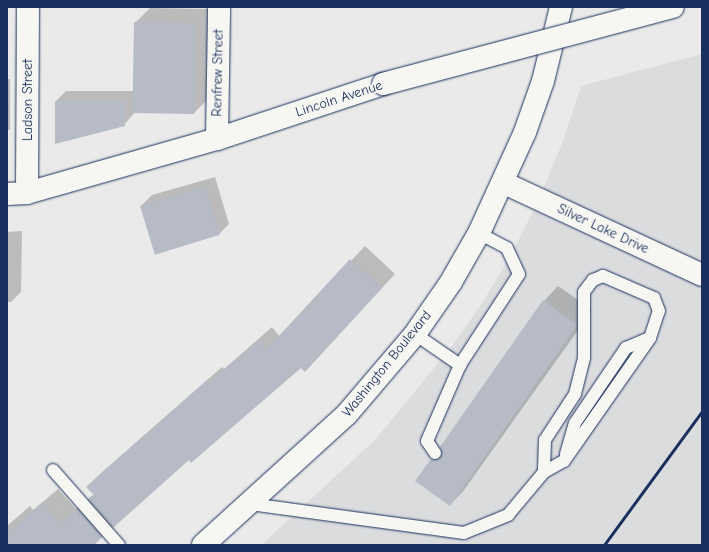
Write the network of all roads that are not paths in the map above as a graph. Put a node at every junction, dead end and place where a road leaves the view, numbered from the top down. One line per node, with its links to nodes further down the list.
1 (28, 7): 7 (main road, Ladson Street)
2 (219, 7): 5 (main road, Renfrew Street)
3 (561, 7): 6 (main road, Washington Boulevard)
4 (673, 7): 5 (main road, Lincoln Avenue, bridge)
5 (217, 139): 7 (main road, Lincoln Avenue)
6 (504, 183): 8 (main road, Washington Boulevard); 9 (main road, Silver Lake Drive)
7 (17, 194)
8 (479, 233): 10 (main road, Washington Boulevard); 11 (lane)
9 (702, 275)
10 (415, 334): 11 (lane); 15 (main road, Washington Boulevard)
11 (460, 365): 12 (lane)
12 (436, 453)
13 (53, 470): 16 (lane)
14 (544, 472): 14 (lane); 15 (lane)
15 (250, 504): 17 (main road, Washington Boulevard)
16 (119, 545)
17 (204, 545)

